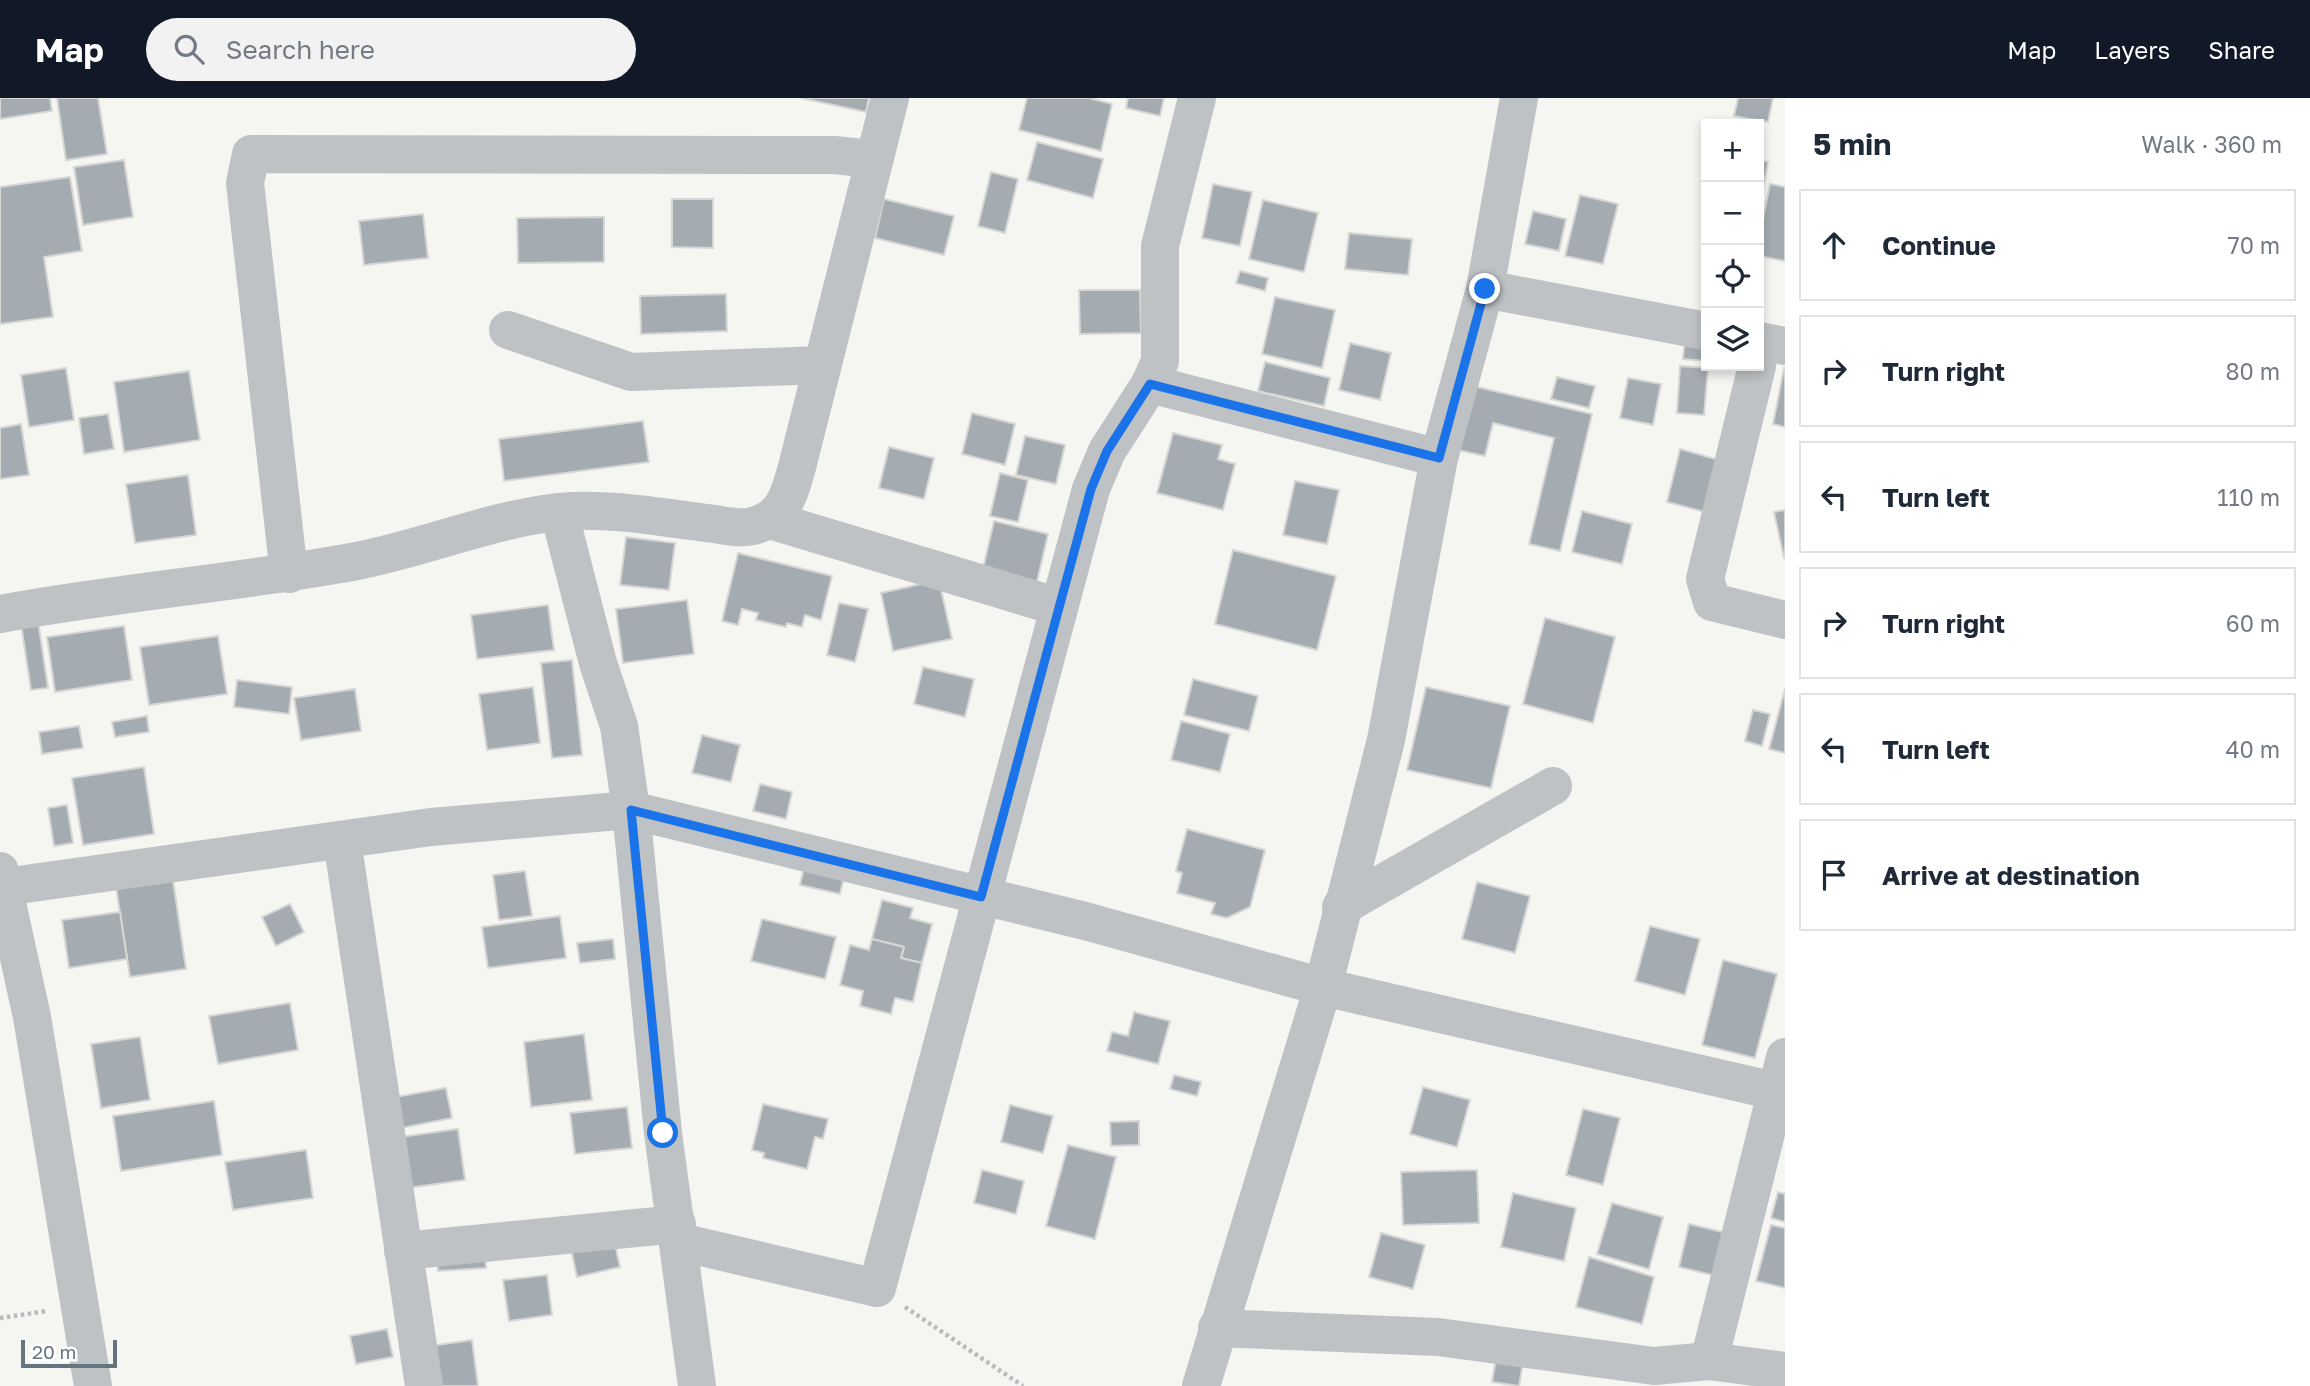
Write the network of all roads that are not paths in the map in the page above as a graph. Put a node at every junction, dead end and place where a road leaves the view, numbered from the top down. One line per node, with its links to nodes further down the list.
1 (890, 98): 4 (street)
2 (1197, 98): 10 (street)
3 (1519, 98): 5 (street)
4 (872, 159): 9 (street); 14 (street)
5 (1485, 289): 7 (street); 11 (street)
6 (508, 330): 9 (street)
7 (1701, 330)
8 (1765, 351): 17 (street)
9 (820, 365): 13 (street)
10 (1150, 384): 11 (street); 15 (street)
11 (1439, 458): 23 (street)
12 (559, 512): 13 (street); 14 (street); 19 (street)
13 (770, 520): 15 (street)
14 (289, 574): 16 (street)
15 (1059, 607): 22 (street)
16 (0, 614)
17 (1785, 620)
18 (1553, 786): 23 (street)
19 (631, 810): 20 (street); 22 (street); 27 (street)
20 (342, 840): 21 (street); 28 (street)
21 (2, 879): 25 (street)
22 (981, 897): 24 (street); 27 (street)
23 (1341, 907): 24 (street)
24 (1322, 987): 26 (street); 29 (street)
25 (16, 1019): 32 (street)
26 (1780, 1074): 30 (street)
27 (678, 1233): 28 (street); 34 (street)
28 (403, 1251): 33 (street)
29 (1217, 1328): 30 (street); 35 (street)
30 (1709, 1362): 31 (street)
31 (1785, 1371)
32 (93, 1386)
33 (424, 1386)
34 (697, 1386)
35 (1201, 1386)

